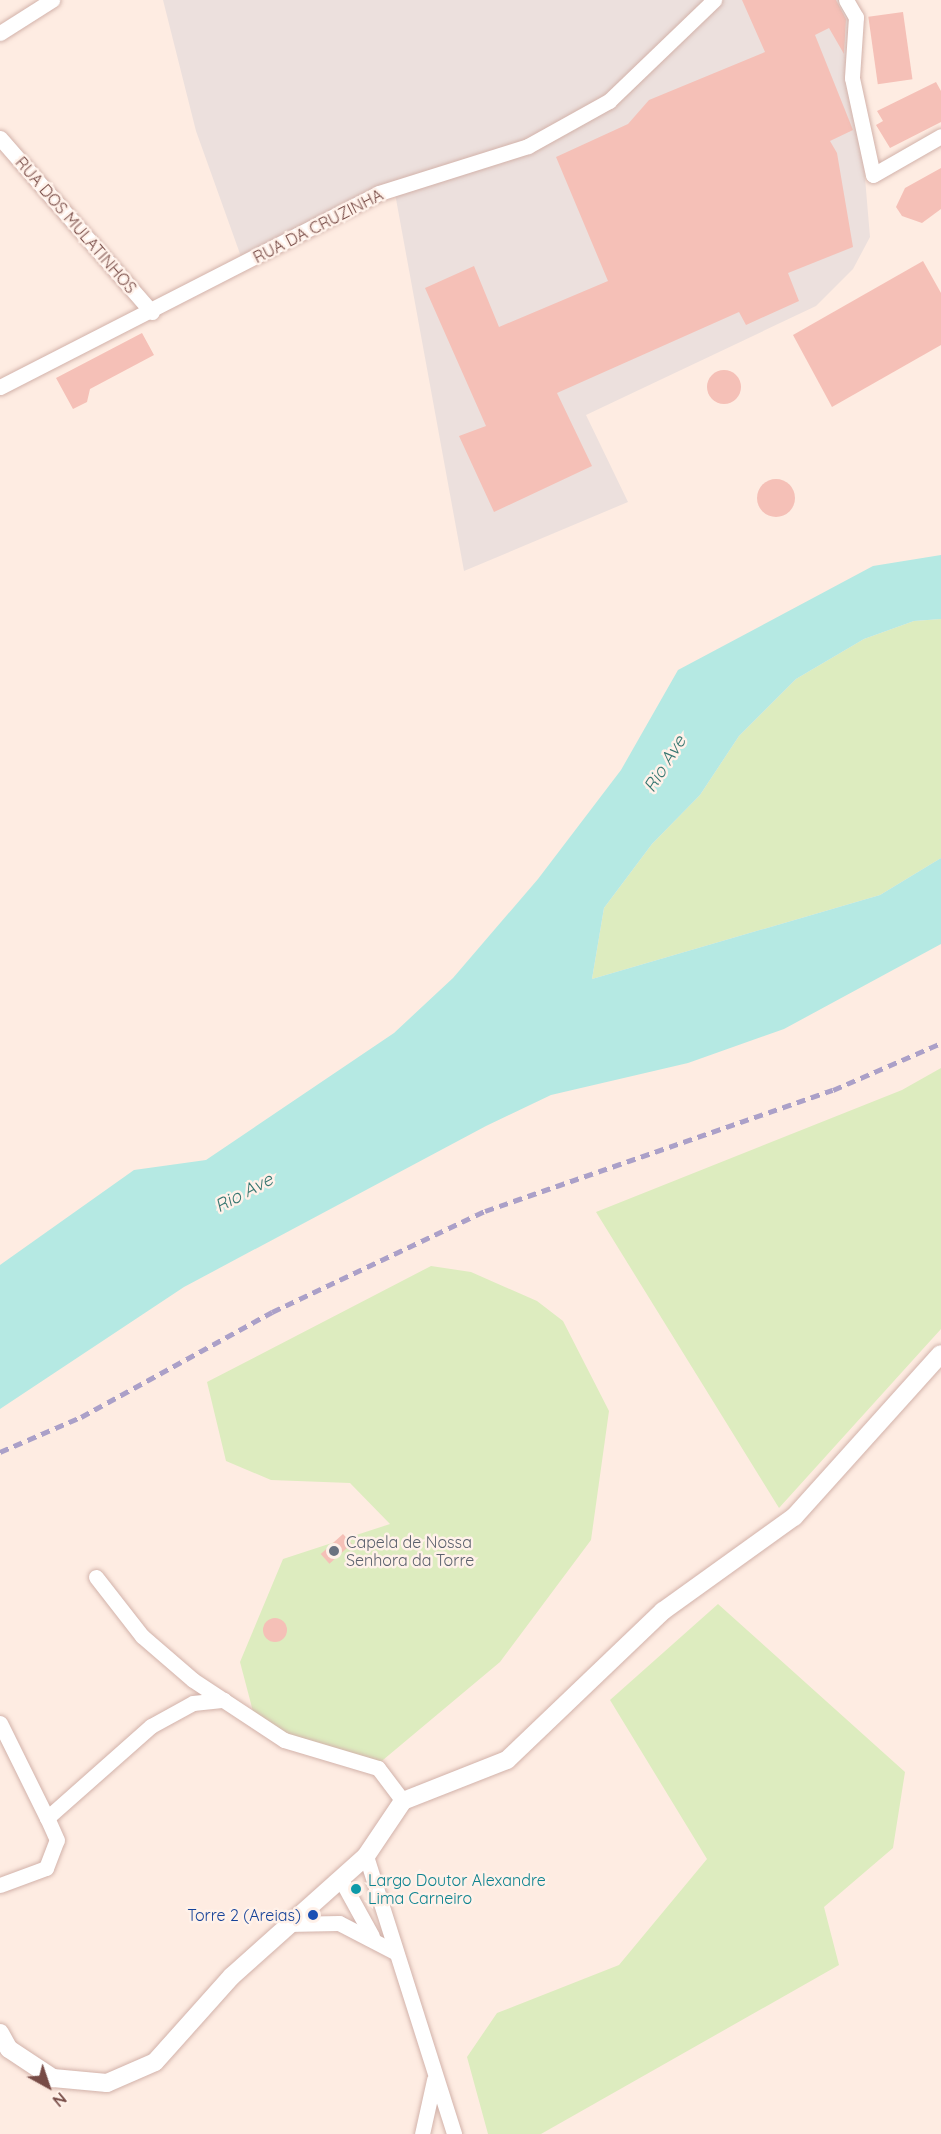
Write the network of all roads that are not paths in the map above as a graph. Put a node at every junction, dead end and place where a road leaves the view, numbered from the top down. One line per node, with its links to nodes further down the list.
1 (52, 0): 4 (street)
2 (714, 0): 7 (street, RUA DA CRUZINHA)
3 (846, 0): 5 (street)
4 (0, 33)
5 (941, 136)
6 (0, 138): 7 (street, RUA DOS MULATINHOS)
7 (152, 312): 8 (street, RUA DA CRUZINHA)
8 (0, 387)
9 (941, 1354): 13 (street)
10 (96, 1577): 11 (street)
11 (224, 1700): 13 (street); 14 (street)
12 (0, 1723): 14 (street)
13 (403, 1801): 15 (street)
14 (47, 1818): 17 (street)
15 (366, 1856): 16 (street); 20 (street)
16 (340, 1878): 18 (street); 19 (street)
17 (0, 1885)
18 (286, 1924): 19 (street); 21 (street)
19 (372, 1936): 20 (street)
20 (395, 1952): 22 (street)
21 (0, 2033)
22 (434, 2080): 23 (street); 24 (street)
23 (450, 2133)
24 (422, 2134)

